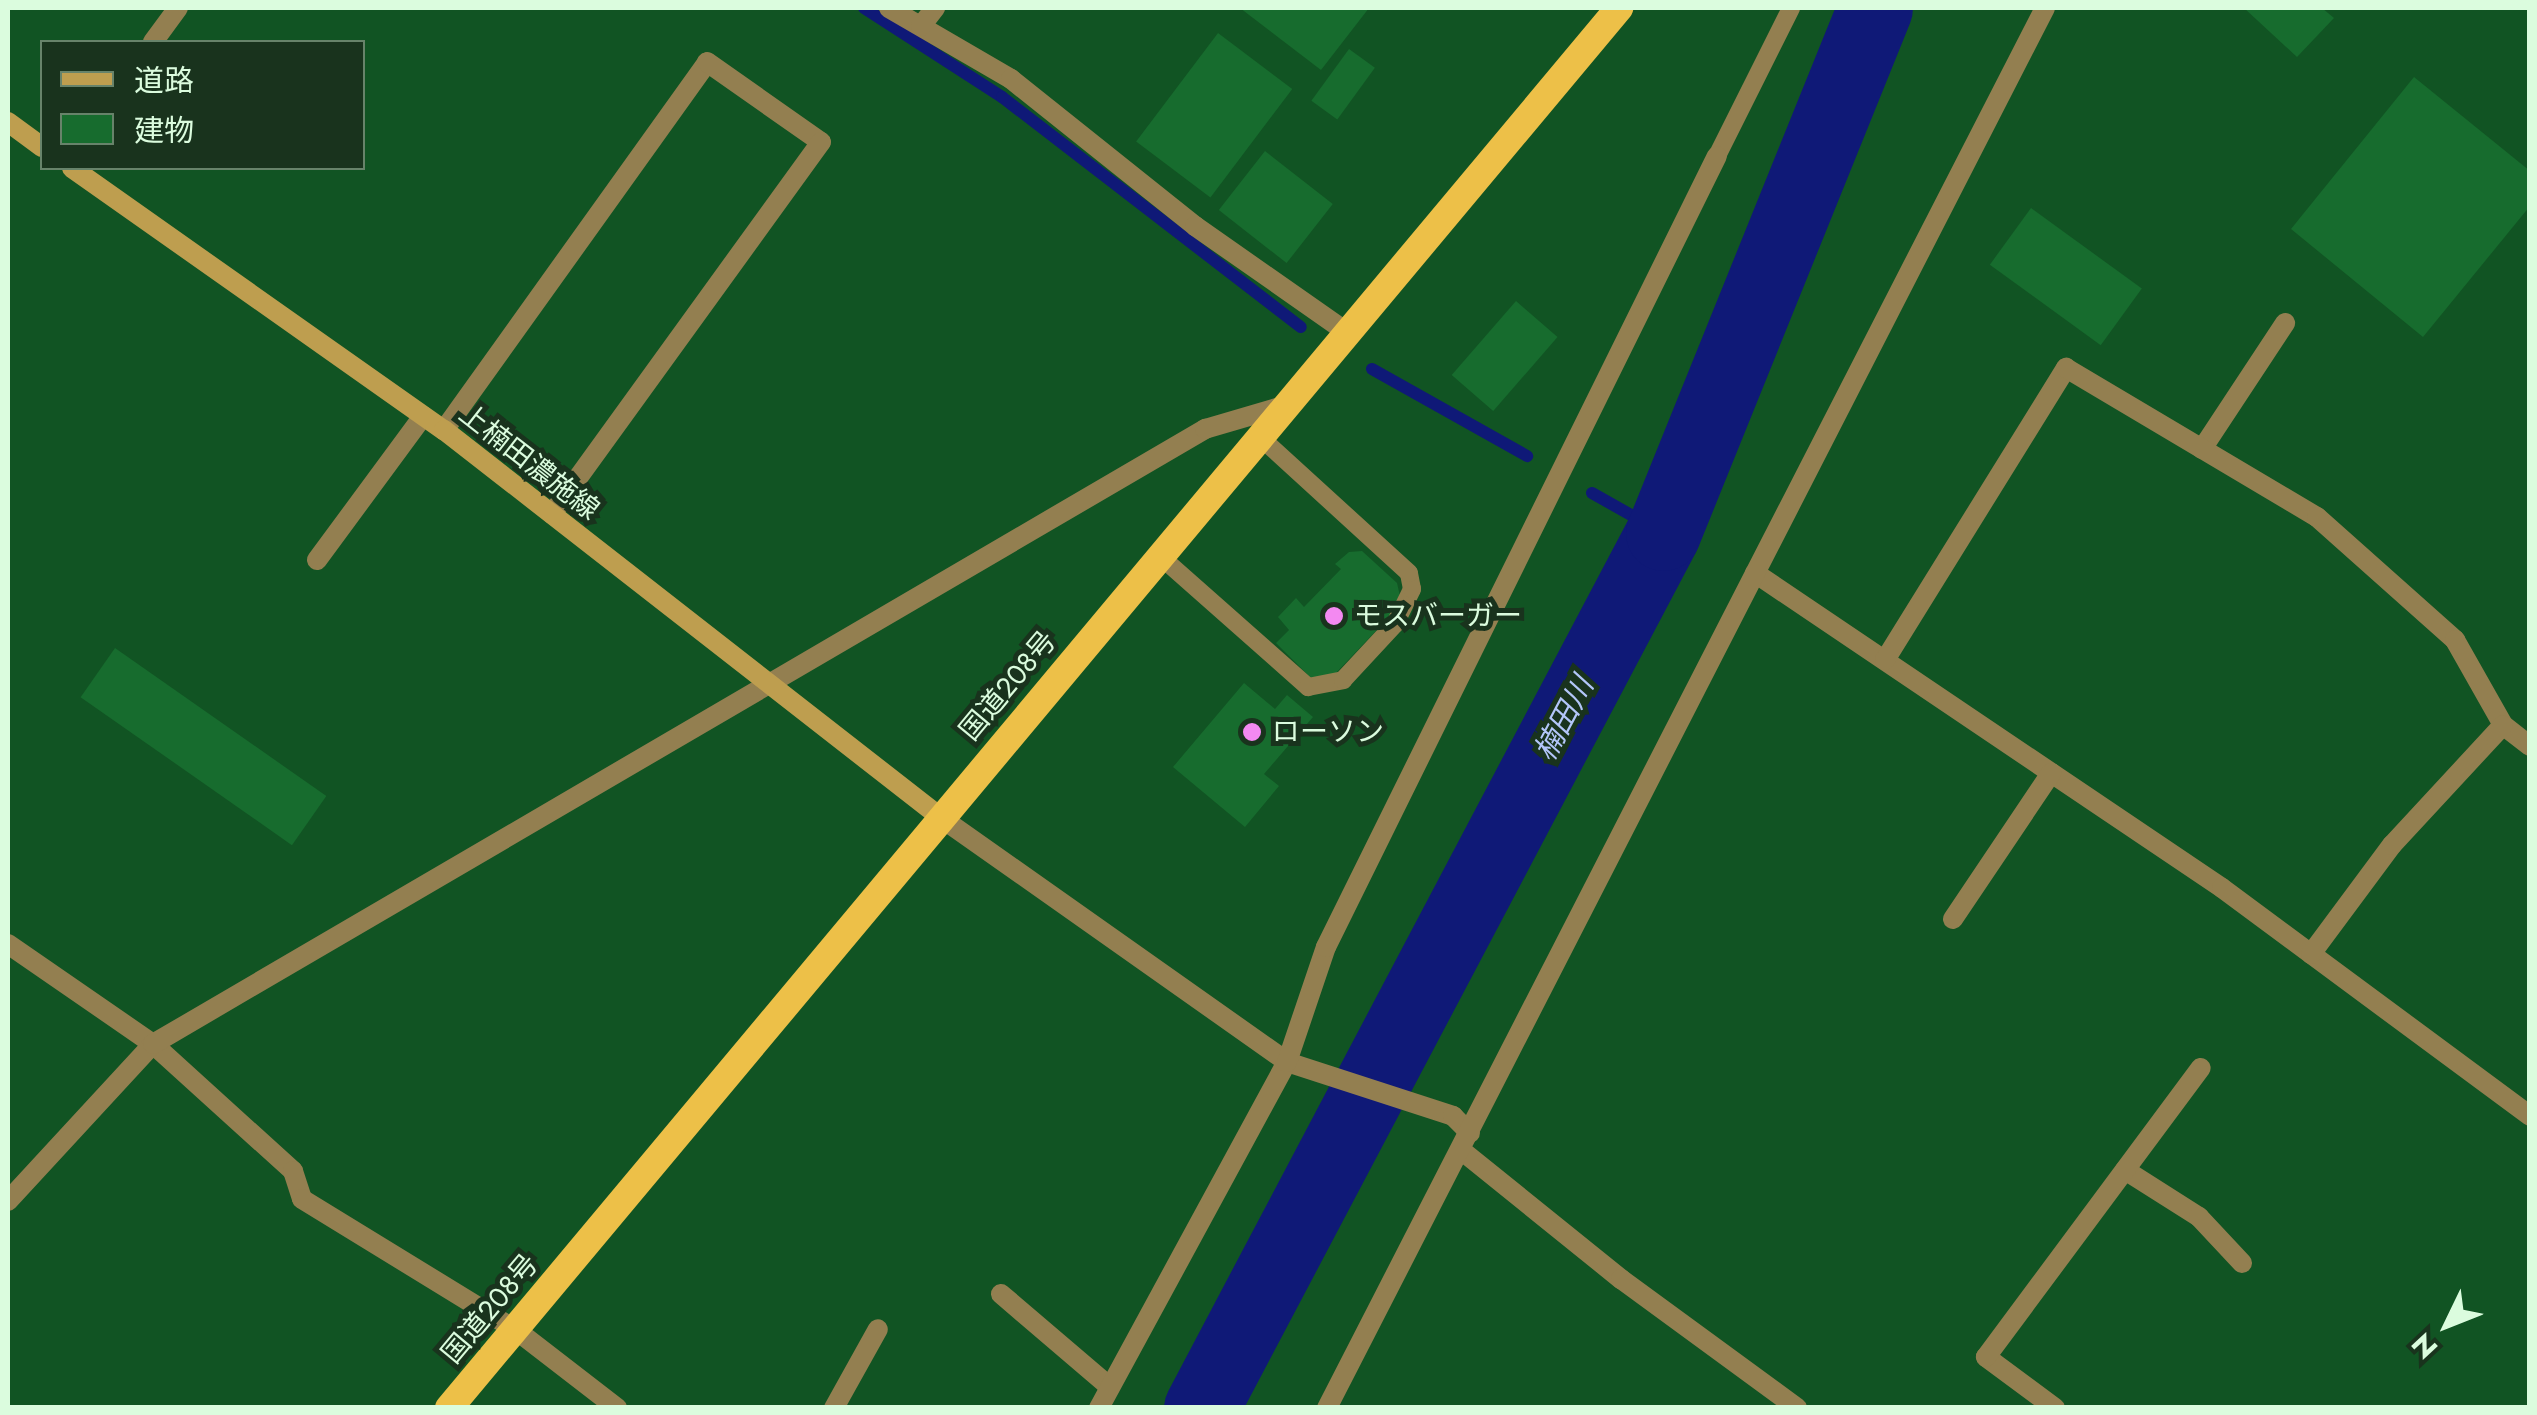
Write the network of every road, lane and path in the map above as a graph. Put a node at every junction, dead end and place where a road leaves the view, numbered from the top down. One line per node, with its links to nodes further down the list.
1 (178, 8): 8 (street)
2 (889, 8): 7 (street)
3 (935, 8): 7 (street)
4 (1619, 8): 14 (highway, 国道208号)
5 (1790, 8): 11 (lane)
6 (2045, 8): 23 (street)
7 (921, 26): 14 (street)
8 (155, 40)
9 (8, 122): 10 (main road)
10 (40, 146)
11 (1717, 156): 34 (street)
12 (75, 170): 16 (main road, 上楠田濃施線)
13 (2285, 323): 19 (street)
14 (1348, 333): 15 (highway, 国道208号)
15 (1289, 404): 18 (highway, 国道208号); 25 (street)
16 (423, 416): 17 (main road, 上楠田濃施線); 22 (street)
17 (444, 430): 20 (main road, 上楠田濃施線); 20 (street)
18 (1261, 438): 21 (highway, 国道208号); 21 (lane)
19 (2202, 449): 24 (street); 26 (street)
20 (552, 514): 25 (main road, 上楠田濃施線)
21 (1160, 556): 29 (highway, 国道208号)
22 (316, 560)
23 (1756, 573): 24 (street); 37 (street)
24 (1885, 660): 28 (street)
25 (767, 683): 29 (main road, 上楠田濃施線); 33 (street)
26 (2504, 725): 27 (street); 32 (street)
27 (2530, 746)
28 (2051, 773): 30 (street); 32 (street)
29 (940, 817): 34 (street); 43 (highway, 国道208号)
30 (1952, 918)
31 (8, 944): 33 (street)
32 (2311, 954): 36 (street)
33 (153, 1044): 39 (street); 43 (street)
34 (1292, 1065): 37 (street); 44 (street)
35 (2201, 1068): 38 (street)
36 (2530, 1116)
37 (1465, 1142): 49 (street); 50 (street)
38 (2126, 1170): 40 (street); 51 (street)
39 (8, 1201)
40 (2242, 1263)
41 (1001, 1294): 44 (street)
42 (878, 1329): 47 (street)
43 (516, 1330): 45 (highway, 国道208号); 46 (street)
44 (1110, 1387): 48 (street)
45 (449, 1408)
46 (616, 1408)
47 (834, 1408)
48 (1099, 1408)
49 (1327, 1408)
50 (1797, 1408)
51 (2055, 1408)

